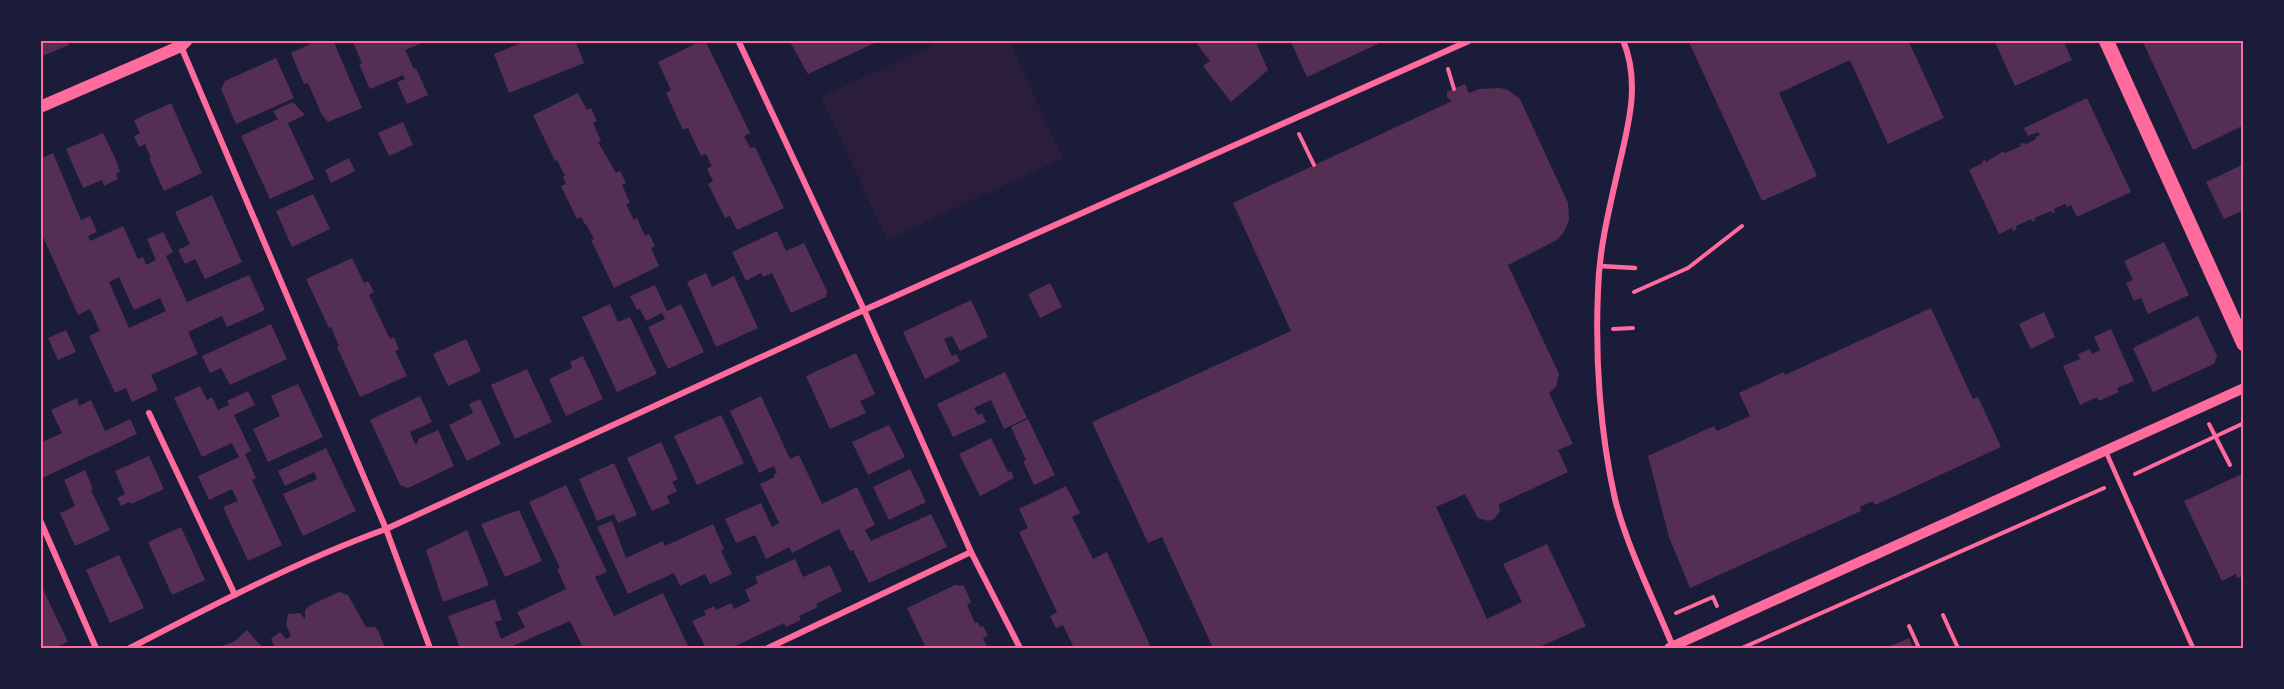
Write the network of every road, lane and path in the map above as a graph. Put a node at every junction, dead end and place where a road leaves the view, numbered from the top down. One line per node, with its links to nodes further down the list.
1 (195, 40): 6 (street)
2 (738, 40): 14 (street)
3 (1471, 40): 8 (street)
4 (1623, 40): 11 (street)
5 (2106, 40): 15 (main road)
6 (182, 42): 7 (main road); 25 (street)
7 (40, 107)
8 (1293, 120): 9 (path); 14 (street)
9 (1314, 165)
10 (1742, 226): 13 (path)
11 (1600, 266): 12 (lane); 29 (street)
12 (1635, 268)
13 (1634, 292)
14 (864, 310): 25 (street); 26 (street)
15 (2244, 344)
16 (2244, 388): 17 (street)
17 (2201, 408): 20 (path); 21 (street)
18 (149, 413): 27 (street)
19 (2244, 423): 20 (path)
20 (2216, 437): 22 (path); 23 (path)
21 (2106, 452): 23 (lane); 30 (street)
22 (2230, 465)
23 (2118, 481): 38 (path); 41 (lane)
24 (40, 520): 32 (street)
25 (386, 529): 27 (street); 34 (street)
26 (971, 552): 35 (street); 36 (street)
27 (235, 595): 33 (street)
28 (1943, 615): 40 (path)
29 (1661, 619): 30 (path); 37 (street)
30 (1725, 623): 37 (street)
31 (1909, 626): 39 (path)
32 (96, 648)
33 (130, 648)
34 (430, 648)
35 (768, 648)
36 (1020, 648)
37 (1672, 648)
38 (1742, 648)
39 (1919, 648)
40 (1958, 648)
41 (2193, 648)

